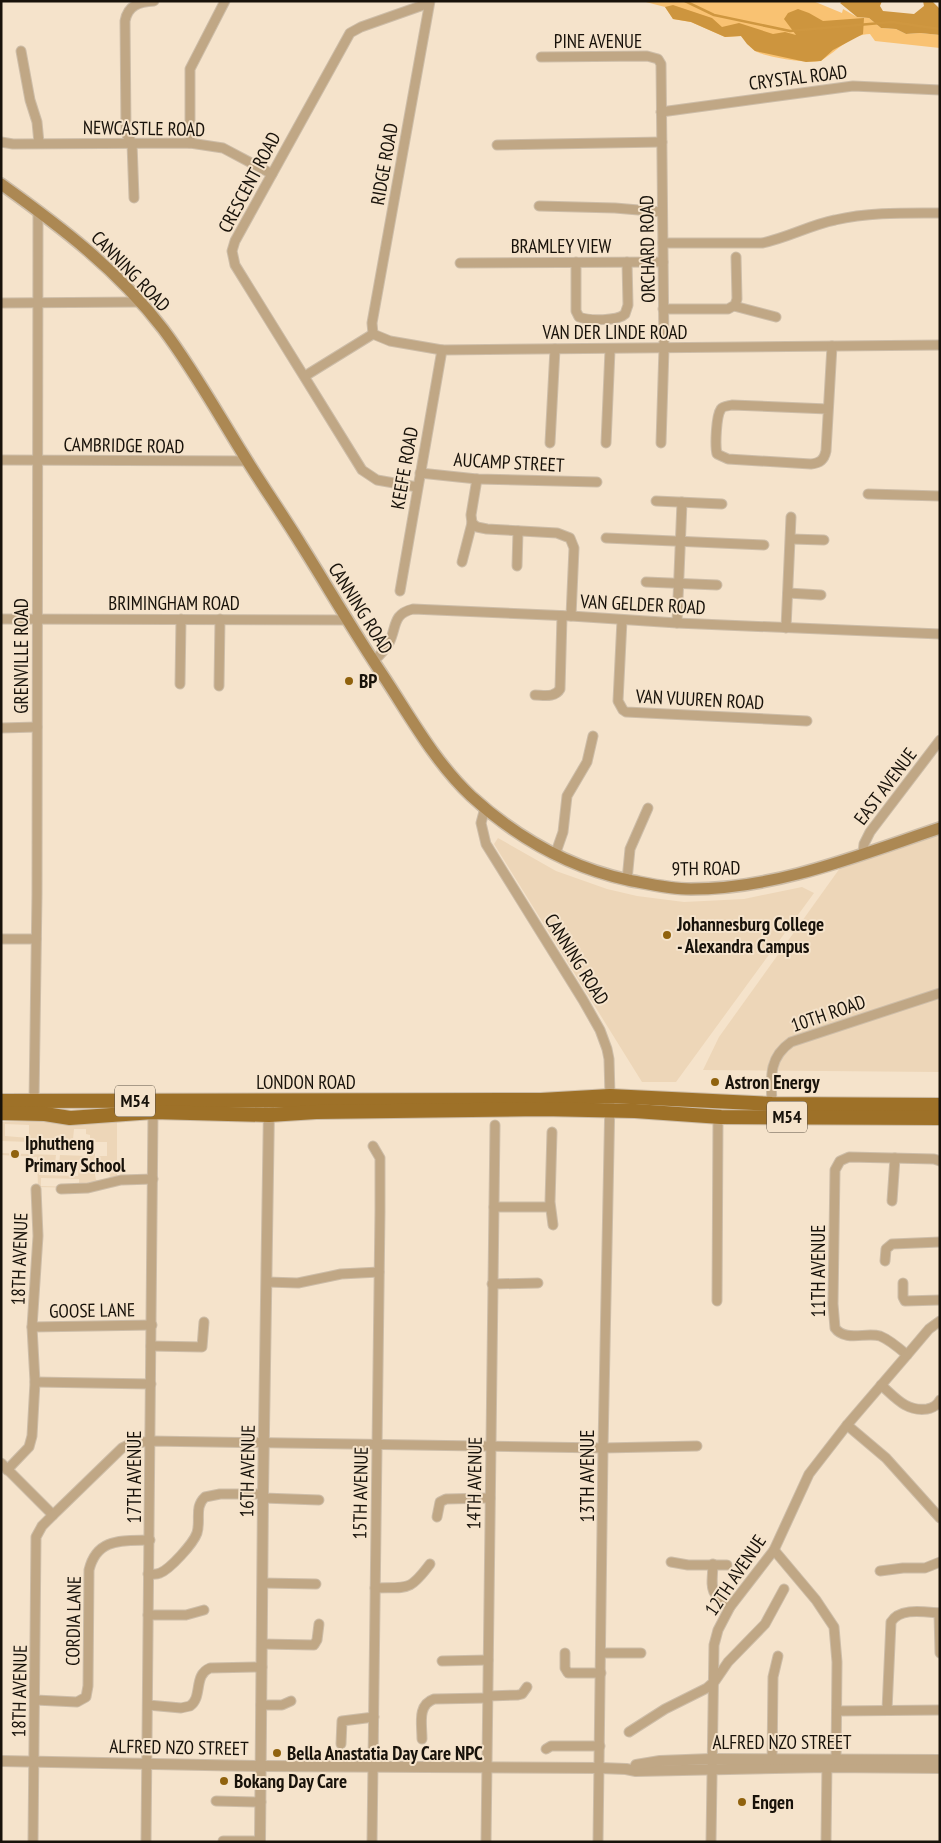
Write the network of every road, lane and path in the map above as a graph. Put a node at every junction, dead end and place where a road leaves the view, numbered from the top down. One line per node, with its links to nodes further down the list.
1 (154, 1): 12 (street)
2 (225, 1): 13 (street)
3 (430, 2): 15 (street, CRESCENT ROAD); 34 (street, RIDGE ROAD)
4 (21, 51): 11 (street)
5 (541, 57): 6 (street, PINE AVENUE)
6 (654, 58): 8 (street, ORCHARD ROAD)
7 (940, 90): 8 (street, CRYSTAL ROAD)
8 (661, 112): 10 (street, ORCHARD ROAD)
9 (1, 142): 11 (street, NEWCASTLE ROAD)
10 (662, 142): 14 (street); 20 (street, ORCHARD ROAD)
11 (39, 143): 12 (street, NEWCASTLE ROAD)
12 (132, 143): 13 (street, NEWCASTLE ROAD); 17 (street)
13 (190, 143): 15 (street, NEWCASTLE ROAD)
14 (497, 145)
15 (272, 174): 41 (street, CRESCENT ROAD)
16 (1, 184): 19 (main road, CANNING ROAD)
17 (134, 198)
18 (539, 206): 20 (street)
19 (38, 211): 28 (main road, CANNING ROAD); 30 (street, GRENVILLE ROAD)
20 (662, 212): 22 (street, ORCHARD ROAD)
21 (940, 212): 22 (street)
22 (663, 243): 26 (street, ORCHARD ROAD)
23 (736, 257): 31 (street)
24 (576, 262): 25 (street, BRAMLEY VIEW); 25 (street); 27 (street, BRAMLEY VIEW)
25 (627, 262): 26 (street, BRAMLEY VIEW)
26 (663, 262): 32 (street, ORCHARD ROAD)
27 (460, 263)
28 (141, 302): 30 (street); 48 (main road, CANNING ROAD)
29 (1, 303): 30 (street)
30 (38, 304): 47 (street, GRENVILLE ROAD)
31 (734, 306): 32 (street); 33 (street)
32 (663, 309): 37 (street, ORCHARD ROAD)
33 (776, 317)
34 (373, 334): 39 (street, VAN DER LINDE ROAD); 41 (street)
35 (940, 345): 36 (street, VAN DER LINDE ROAD)
36 (832, 346): 37 (street, VAN DER LINDE ROAD); 42 (street)
37 (664, 348): 40 (street, VAN DER LINDE ROAD); 45 (street, ORCHARD ROAD)
38 (554, 349): 39 (street, VAN DER LINDE ROAD); 40 (street, VAN DER LINDE ROAD); 43 (street)
39 (442, 350): 49 (street, KEEFE ROAD)
40 (610, 350): 44 (street)
41 (305, 376): 52 (street, CRESCENT ROAD)
42 (828, 409): 42 (street)
43 (550, 443)
44 (606, 443)
45 (661, 443)
46 (1, 460): 47 (street, CAMBRIDGE ROAD)
47 (37, 460): 48 (street, CAMBRIDGE ROAD); 76 (street, GRENVILLE ROAD)
48 (247, 461): 79 (main road, CANNING ROAD)
49 (420, 473): 50 (street, AUCAMP STREET); 52 (street, KEEFE ROAD)
50 (477, 479): 51 (street, AUCAMP STREET); 59 (street)
51 (597, 482)
52 (417, 486): 71 (street, KEEFE ROAD)
53 (868, 494): 54 (street)
54 (940, 496)
55 (656, 500): 56 (street)
56 (682, 502): 57 (street); 64 (street)
57 (722, 504)
58 (791, 517): 62 (street)
59 (472, 523): 60 (street); 66 (street)
60 (518, 531): 67 (street); 74 (street)
61 (606, 538): 64 (street)
62 (791, 538): 63 (street); 72 (street)
63 (824, 540)
64 (681, 542): 65 (street); 69 (street)
65 (764, 545)
66 (462, 562)
67 (517, 566)
68 (646, 582): 69 (street)
69 (679, 584): 70 (street); 81 (street)
70 (717, 585)
71 (400, 591)
72 (788, 594): 73 (street); 82 (street)
73 (822, 596)
74 (567, 616): 80 (street, VAN GELDER ROAD); 84 (street, VAN GELDER ROAD); 87 (street)
75 (1, 619): 76 (street, BRIMINGHAM ROAD)
76 (38, 619): 77 (street, BRIMINGHAM ROAD); 89 (street, GRENVILLE ROAD)
77 (181, 619): 78 (street, BRIMINGHAM ROAD); 85 (street)
78 (220, 619): 79 (street, BRIMINGHAM ROAD); 86 (street)
79 (347, 620): 84 (main road, CANNING ROAD)
80 (622, 620): 81 (street, VAN GELDER ROAD); 88 (street, VAN VUUREN ROAD)
81 (677, 623): 82 (street, VAN GELDER ROAD)
82 (786, 628): 83 (street, VAN GELDER ROAD)
83 (940, 634)
84 (374, 662): 93 (main road, CANNING ROAD)
85 (180, 684)
86 (219, 686)
87 (535, 695)
88 (807, 721)
89 (36, 727): 90 (street); 100 (street, GRENVILLE ROAD)
90 (1, 728)
91 (593, 736): 97 (street)
92 (940, 740): 96 (street, EAST AVENUE)
93 (485, 808): 97 (main road, 9TH ROAD); 102 (street, CANNING ROAD)
94 (648, 808): 98 (street)
95 (940, 828): 96 (main road, 9TH ROAD)
96 (863, 854): 98 (main road, 9TH ROAD)
97 (555, 855): 98 (main road, 9TH ROAD)
98 (627, 880)
99 (1, 938): 100 (street)
100 (36, 939): 104 (street, GRENVILLE ROAD)
101 (940, 993): 105 (street, 10TH ROAD)
102 (610, 1096): 105 (main road, M54); 107 (main road, LONDON ROAD / M54); 108 (street, CANNING ROAD)
103 (1, 1101): 104 (main road, LONDON ROAD / M54)
104 (34, 1101): 107 (main road, LONDON ROAD / M54)
105 (772, 1104): 106 (main road, M54)
106 (940, 1105)
107 (269, 1108): 108 (main road, LONDON ROAD / M54); 109 (main road, LONDON ROAD / M54); 128 (street, 16TH AVENUE)
108 (609, 1110): 111 (main road, M54); 150 (street, 13TH AVENUE)
109 (153, 1112): 110 (main road, LONDON ROAD / M54); 118 (street, 17TH AVENUE)
110 (1, 1113)
111 (718, 1117): 112 (main road, M54); 133 (street)
112 (940, 1118)
113 (495, 1125): 122 (street, 14TH AVENUE)
114 (552, 1132): 123 (street)
115 (373, 1146): 127 (street, 15TH AVENUE)
116 (895, 1158): 117 (street); 121 (street); 139 (street, 11TH AVENUE)
117 (940, 1161)
118 (153, 1178): 119 (street); 136 (street, 17TH AVENUE)
119 (61, 1189)
120 (36, 1190): 137 (street, 18TH AVENUE)
121 (892, 1201)
122 (494, 1207): 123 (street); 131 (street, 14TH AVENUE)
123 (550, 1207): 124 (street)
124 (553, 1225)
125 (940, 1242): 126 (street)
126 (885, 1261)
127 (379, 1272): 128 (street); 147 (street, 15TH AVENUE)
128 (267, 1282): 146 (street, 16TH AVENUE)
129 (538, 1283): 131 (street)
130 (903, 1283): 132 (street)
131 (492, 1284): 148 (street, 14TH AVENUE)
132 (940, 1300)
133 (718, 1302)
134 (940, 1321): 139 (street, 12TH AVENUE)
135 (204, 1322): 138 (street)
136 (152, 1325): 137 (street, GOOSE LANE); 138 (street, 17TH AVENUE)
137 (32, 1327): 140 (street, 18TH AVENUE)
138 (152, 1346): 141 (street, 17TH AVENUE)
139 (907, 1355): 142 (street, 12TH AVENUE)
140 (35, 1382): 141 (street); 151 (street, 18TH AVENUE)
141 (151, 1384): 145 (street, 17TH AVENUE)
142 (881, 1385): 143 (street); 144 (street, 12TH AVENUE)
143 (940, 1400)
144 (847, 1425): 157 (street); 159 (street, 12TH AVENUE)
145 (150, 1441): 146 (street); 155 (street); 158 (street, 17TH AVENUE)
146 (265, 1442): 147 (street); 152 (street, 16TH AVENUE)
147 (377, 1445): 148 (street); 169 (street, 15TH AVENUE)
148 (490, 1446): 150 (street); 153 (street, 14TH AVENUE)
149 (697, 1446): 150 (street)
150 (603, 1448): 178 (street, 13TH AVENUE)
151 (4, 1466): 155 (street)
152 (263, 1496): 154 (street); 166 (street); 167 (street, 16TH AVENUE)
153 (490, 1498): 156 (street); 182 (street, 14TH AVENUE)
154 (319, 1500)
155 (53, 1515): 189 (street, 18TH AVENUE)
156 (437, 1517)
157 (940, 1518)
158 (150, 1540): 166 (street, 17TH AVENUE); 189 (street, CORDIA LANE)
159 (774, 1550): 171 (street, 12TH AVENUE); 195 (street)
160 (671, 1562): 163 (street)
161 (940, 1562): 165 (street)
162 (430, 1564): 169 (street)
163 (713, 1564): 164 (street); 171 (street)
164 (727, 1564)
165 (880, 1571)
166 (148, 1574): 174 (street, 17TH AVENUE)
167 (263, 1583): 168 (street); 176 (street, 16TH AVENUE)
168 (316, 1584)
169 (375, 1588): 196 (street, 15TH AVENUE)
170 (784, 1589): 186 (street)
171 (730, 1607): 186 (street, 12TH AVENUE)
172 (204, 1610): 174 (street)
173 (939, 1612): 180 (street); 193 (street)
174 (148, 1615): 191 (street, 17TH AVENUE)
175 (319, 1624): 176 (street)
176 (262, 1644): 184 (street, 16TH AVENUE)
177 (565, 1653): 185 (street)
178 (601, 1653): 179 (street); 185 (street, 13TH AVENUE)
179 (641, 1653)
180 (940, 1653)
181 (778, 1656): 207 (street)
182 (488, 1660): 183 (street); 188 (street, 14TH AVENUE)
183 (442, 1661)
184 (262, 1667): 191 (street); 192 (street, 16TH AVENUE)
185 (601, 1673): 200 (street, 13TH AVENUE)
186 (714, 1682): 197 (street); 202 (street, 12TH AVENUE)
187 (527, 1687): 188 (street)
188 (488, 1697): 198 (street); 211 (street, 14TH AVENUE)
189 (35, 1700): 205 (street, 18TH AVENUE)
190 (290, 1702): 192 (street)
191 (148, 1705): 206 (street, 17TH AVENUE)
192 (261, 1705): 209 (street, 16TH AVENUE)
193 (888, 1710): 194 (street); 195 (street)
194 (940, 1710)
195 (837, 1711): 208 (street)
196 (374, 1717): 199 (street); 210 (street, 15TH AVENUE)
197 (629, 1732)
198 (422, 1739)
199 (341, 1744)
200 (600, 1746): 201 (street); 212 (street, 13TH AVENUE)
201 (546, 1749)
202 (712, 1759): 207 (street, ALFRED NZO STREET); 213 (street, ALFRED NZO STREET); 215 (street, 12TH AVENUE)
203 (940, 1760): 208 (street, ALFRED NZO STREET)
204 (1, 1761): 205 (street, ALFRED NZO STREET)
205 (34, 1761): 206 (street, ALFRED NZO STREET); 220 (street, 18TH AVENUE)
206 (147, 1763): 209 (street, ALFRED NZO STREET); 221 (street, 17TH AVENUE)
207 (772, 1763): 208 (street, ALFRED NZO STREET); 215 (street, ALFRED NZO STREET)
208 (831, 1763): 214 (street, ALFRED NZO STREET); 226 (street)
209 (261, 1766): 210 (street, ALFRED NZO STREET); 217 (street, 16TH AVENUE)
210 (374, 1766): 211 (street, ALFRED NZO STREET); 222 (street, 15TH AVENUE)
211 (487, 1768): 212 (street, ALFRED NZO STREET); 223 (street, 14TH AVENUE)
212 (600, 1768): 213 (street, ALFRED NZO STREET); 224 (street, 13TH AVENUE)
213 (626, 1768): 215 (street, ALFRED NZO STREET)
214 (940, 1768)
215 (711, 1770): 225 (street, 12TH AVENUE)
216 (216, 1801): 217 (street)
217 (261, 1802): 219 (street, 16TH AVENUE)
218 (223, 1841): 219 (street)
219 (260, 1841)
220 (33, 1842)
221 (146, 1842)
222 (372, 1842)
223 (486, 1842)
224 (598, 1842)
225 (711, 1842)
226 (826, 1842)

